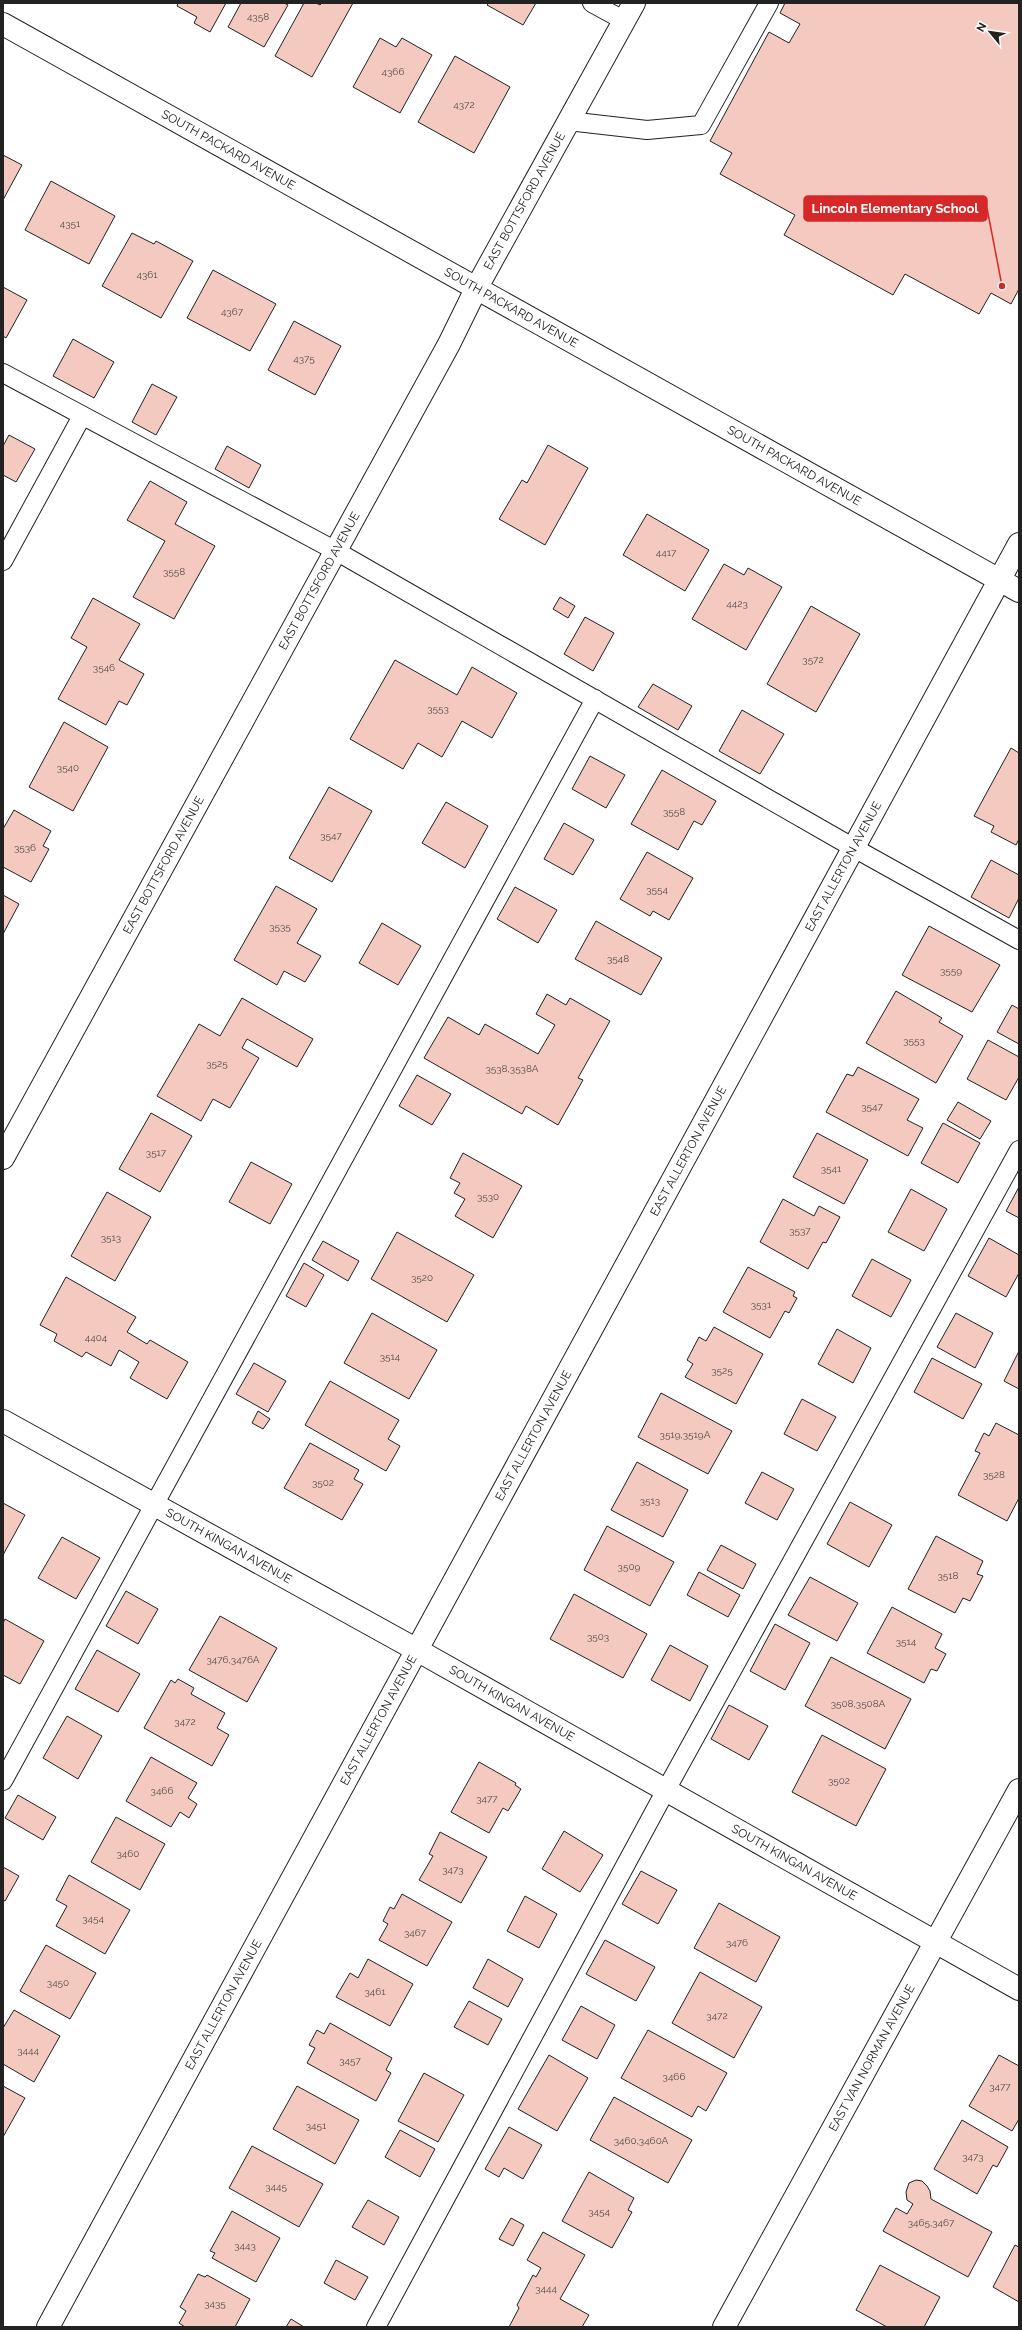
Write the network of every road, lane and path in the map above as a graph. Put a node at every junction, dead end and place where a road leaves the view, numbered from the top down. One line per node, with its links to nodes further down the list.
1 (592, 3): 3 (lane)
2 (769, 3): 5 (lane)
3 (629, 12): 5 (street, EAST BOTTSFORD AVENUE)
4 (3, 24): 6 (street, SOUTH PACKARD AVENUE)
5 (568, 121): 6 (street, EAST BOTTSFORD AVENUE)
6 (476, 286): 10 (street, EAST BOTTSFORD AVENUE); 12 (street, SOUTH PACKARD AVENUE)
7 (3, 373): 8 (lane)
8 (82, 416): 10 (lane); 11 (lane)
9 (1019, 544): 12 (street, EAST ALLERTON AVENUE)
10 (336, 551): 14 (lane); 18 (street, EAST BOTTSFORD AVENUE)
11 (3, 561)
12 (999, 580): 13 (street, SOUTH PACKARD AVENUE); 15 (street, EAST ALLERTON AVENUE)
13 (1019, 591)
14 (595, 699): 15 (lane); 20 (lane)
15 (854, 848): 16 (lane); 21 (street, EAST ALLERTON AVENUE)
16 (1019, 940)
17 (1019, 1150): 23 (lane)
18 (3, 1158)
19 (3, 1421): 20 (street, SOUTH KINGAN AVENUE)
20 (155, 1504): 21 (street, SOUTH KINGAN AVENUE); 22 (lane)
21 (417, 1650): 23 (street, SOUTH KINGAN AVENUE); 27 (street, EAST ALLERTON AVENUE)
22 (3, 1781)
23 (666, 1790): 25 (street, SOUTH KINGAN AVENUE); 28 (lane)
24 (1019, 1790): 25 (street, EAST VAN NORMAN AVENUE)
25 (935, 1943): 26 (street, SOUTH KINGAN AVENUE); 29 (street, EAST VAN NORMAN AVENUE)
26 (1019, 1989)
27 (48, 2327)
28 (376, 2327)
29 (724, 2327)

